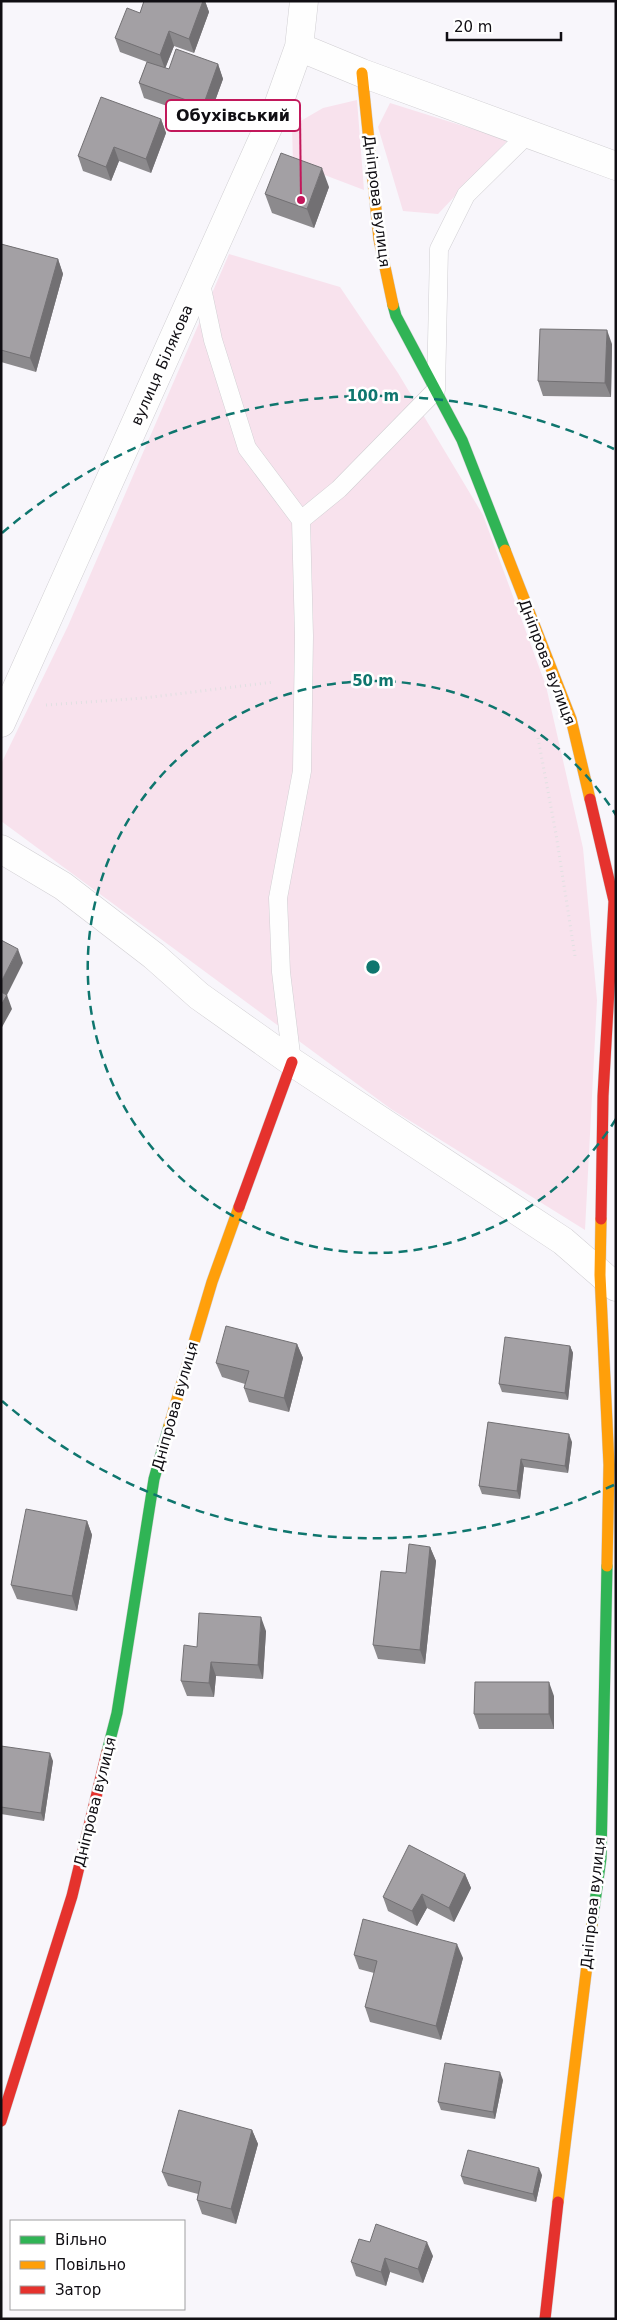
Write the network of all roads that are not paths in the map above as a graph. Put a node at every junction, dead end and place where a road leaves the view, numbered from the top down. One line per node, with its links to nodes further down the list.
1 (304, 1): 2 (street, вулиця Білякова)
2 (299, 47): 3 (street); 6 (street, вулиця Білякова)
3 (362, 74): 4 (street); 7 (street, Дніпрова вулиця)
4 (528, 134): 5 (street); 7 (lane)
5 (616, 166)
6 (200, 279): 8 (lane); 9 (street, вулиця Білякова)
7 (436, 390): 8 (lane); 12 (street, Дніпрова вулиця)
8 (300, 520): 11 (lane)
9 (5, 716)
10 (1, 849): 11 (street)
11 (292, 1062): 12 (street); 13 (street, Дніпрова вулиця)
12 (608, 1281): 14 (street, Дніпрова вулиця)
13 (1, 2120)
14 (545, 2319)

